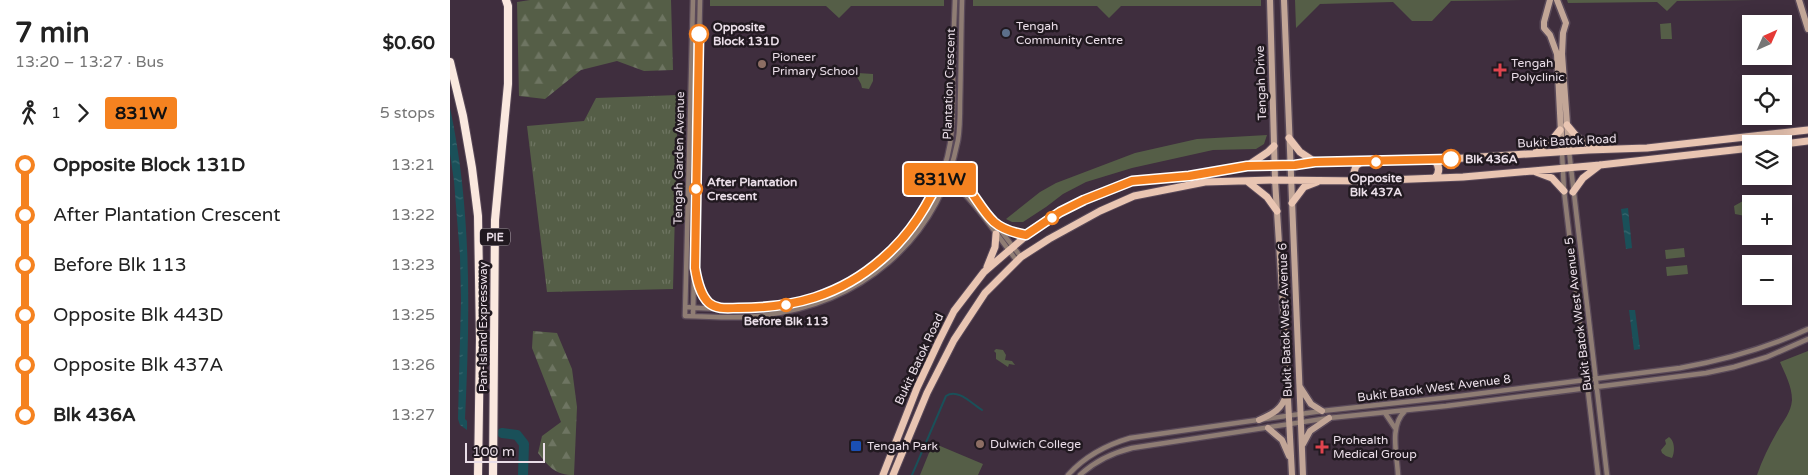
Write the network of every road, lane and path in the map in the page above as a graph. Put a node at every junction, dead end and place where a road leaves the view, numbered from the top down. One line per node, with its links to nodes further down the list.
1 (506, 0): 86 (highway, Pan-Island Expressway / PIE)
2 (693, 0): 58 (street, Tengah Garden Avenue)
3 (700, 0): 59 (street, Tengah Garden Avenue)
4 (955, 0): 15 (street, Plantation Crescent)
5 (962, 0): 16 (street, Plantation Crescent)
6 (1270, 0): 23 (street, Tengah Drive)
7 (1284, 0): 20 (street)
8 (1550, 0): 13 (street)
9 (1557, 0): 12 (street)
10 (1798, 0): 11 (street)
11 (1808, 29)
12 (1563, 33): 13 (street); 17 (street)
13 (1550, 35): 19 (street)
14 (450, 62): 85 (highway, Pan-Island Expressway / PIE)
15 (953, 92): 16 (street); 37 (street, Plantation Crescent)
16 (960, 92): 39 (street, Plantation Crescent)
17 (1567, 125): 24 (main road); 26 (street)
18 (1808, 129): 24 (main road, Bukit Batok Road)
19 (1560, 130): 26 (street); 27 (main road)
20 (1289, 138): 29 (main road); 32 (street)
21 (1808, 141): 22 (main road)
22 (1792, 143)
23 (1274, 146): 31 (street, Tengah Drive); 34 (main road)
24 (1598, 149): 26 (main road, Bukit Batok Road)
25 (1742, 149): 33 (main road, Bukit Batok Road)
26 (1566, 151): 27 (main road, Bukit Batok Road); 35 (street, Bukit Batok West Avenue 5); 36 (street, Bukit Batok West Avenue 5)
27 (1534, 153): 28 (main road, Bukit Batok Road)
28 (1434, 160): 30 (main road, Bukit Batok Road); 41 (main road)
29 (1315, 162): 30 (main road, Bukit Batok Road); 32 (main road, Bukit Batok Road)
30 (1361, 162): 47 (main road)
31 (1274, 165): 32 (main road, Bukit Batok Road); 34 (main road, Bukit Batok Road); 43 (street, Bukit Batok West Avenue 6)
32 (1290, 165): 44 (street, Bukit Batok West Avenue 6)
33 (1600, 165): 36 (main road, Bukit Batok Road); 49 (main road)
34 (1247, 166): 54 (main road, Bukit Batok Road)
35 (1562, 168): 36 (main road, Bukit Batok Road); 38 (main road, Bukit Batok Road); 48 (street, Bukit Batok West Avenue 5)
36 (1571, 168): 49 (street, Bukit Batok West Avenue 5)
37 (944, 169): 39 (street); 40 (street, Plantation Crescent)
38 (1534, 171): 41 (main road, Bukit Batok Road); 48 (main road)
39 (951, 172): 42 (street, Plantation Crescent); 52 (street)
40 (940, 177): 42 (street); 59 (street, Plantation Crescent)
41 (1435, 178): 47 (main road, Bukit Batok Road)
42 (947, 179): 53 (street); 61 (street, Plantation Crescent)
43 (1275, 180): 44 (main road, Bukit Batok Road); 45 (main road, Bukit Batok Road); 51 (street, Bukit Batok West Avenue 6)
44 (1291, 180): 46 (main road, Bukit Batok Road); 50 (street, Bukit Batok West Avenue 6)
45 (1247, 181): 51 (main road); 56 (main road, Bukit Batok Road)
46 (1322, 181): 47 (main road, Bukit Batok Road); 50 (main road)
47 (1362, 181)
48 (1564, 191): 67 (street, Bukit Batok West Avenue 5)
49 (1573, 192): 66 (street, Bukit Batok West Avenue 5)
50 (1292, 203): 68 (street, Bukit Batok West Avenue 6)
51 (1276, 211): 71 (street, Bukit Batok West Avenue 6)
52 (994, 222): 54 (main road); 55 (street)
53 (996, 234): 55 (street); 57 (main road)
54 (1026, 235): 55 (main road, Bukit Batok Road)
55 (1010, 248): 56 (street); 57 (main road, Bukit Batok Road)
56 (1019, 259): 88 (main road, Bukit Batok Road)
57 (984, 272): 87 (main road, Bukit Batok Road)
58 (686, 307): 59 (street, Plantation Crescent); 60 (street, Tengah Garden Avenue)
59 (694, 307): 61 (street, Tengah Garden Avenue)
60 (685, 316): 61 (street, Plantation Crescent)
61 (693, 316)
62 (1808, 329): 64 (street, Bukit Batok West Avenue 8)
63 (1808, 339): 65 (street, Bukit Batok West Avenue 8)
64 (1751, 352): 65 (street); 66 (street, Bukit Batok West Avenue 8)
65 (1753, 361): 69 (street, Bukit Batok West Avenue 8)
66 (1595, 379): 67 (street, Bukit Batok West Avenue 8); 69 (street, Bukit Batok West Avenue 5)
67 (1586, 380): 70 (street, Bukit Batok West Avenue 5); 73 (street, Bukit Batok West Avenue 8)
68 (1299, 386): 73 (street); 75 (street, Bukit Batok West Avenue 6)
69 (1596, 386): 70 (street, Bukit Batok West Avenue 8); 95 (street, Bukit Batok West Avenue 5)
70 (1587, 388): 72 (street, Bukit Batok West Avenue 8); 94 (street, Bukit Batok West Avenue 5)
71 (1288, 392): 76 (street, Bukit Batok West Avenue 6); 78 (street)
72 (1405, 410): 74 (street, Bukit Batok West Avenue 8); 82 (street)
73 (1322, 411): 75 (street, Bukit Batok West Avenue 8)
74 (1386, 413): 77 (street, Bukit Batok West Avenue 8); 82 (street)
75 (1300, 414): 76 (street, Bukit Batok West Avenue 8); 79 (street, Bukit Batok West Avenue 6)
76 (1289, 416): 78 (street, Bukit Batok West Avenue 8); 80 (street, Bukit Batok West Avenue 6)
77 (1329, 418): 79 (street, Bukit Batok West Avenue 8); 83 (street)
78 (1259, 420): 89 (street, Bukit Batok West Avenue 8)
79 (1301, 423): 80 (street, Bukit Batok West Avenue 8); 83 (street, Bukit Batok West Avenue 6)
80 (1290, 425): 81 (street, Bukit Batok West Avenue 8); 84 (street, Bukit Batok West Avenue 6)
81 (1268, 428): 84 (street); 90 (street, Bukit Batok West Avenue 8)
82 (1395, 428): 93 (street)
83 (1302, 447): 92 (street, Bukit Batok West Avenue 6)
84 (1291, 462): 91 (street, Bukit Batok West Avenue 6)
85 (477, 475)
86 (493, 475)
87 (883, 475)
88 (893, 475)
89 (1068, 475)
90 (1080, 475)
91 (1292, 475)
92 (1303, 475)
93 (1398, 475)
94 (1598, 475)
95 (1607, 475)

